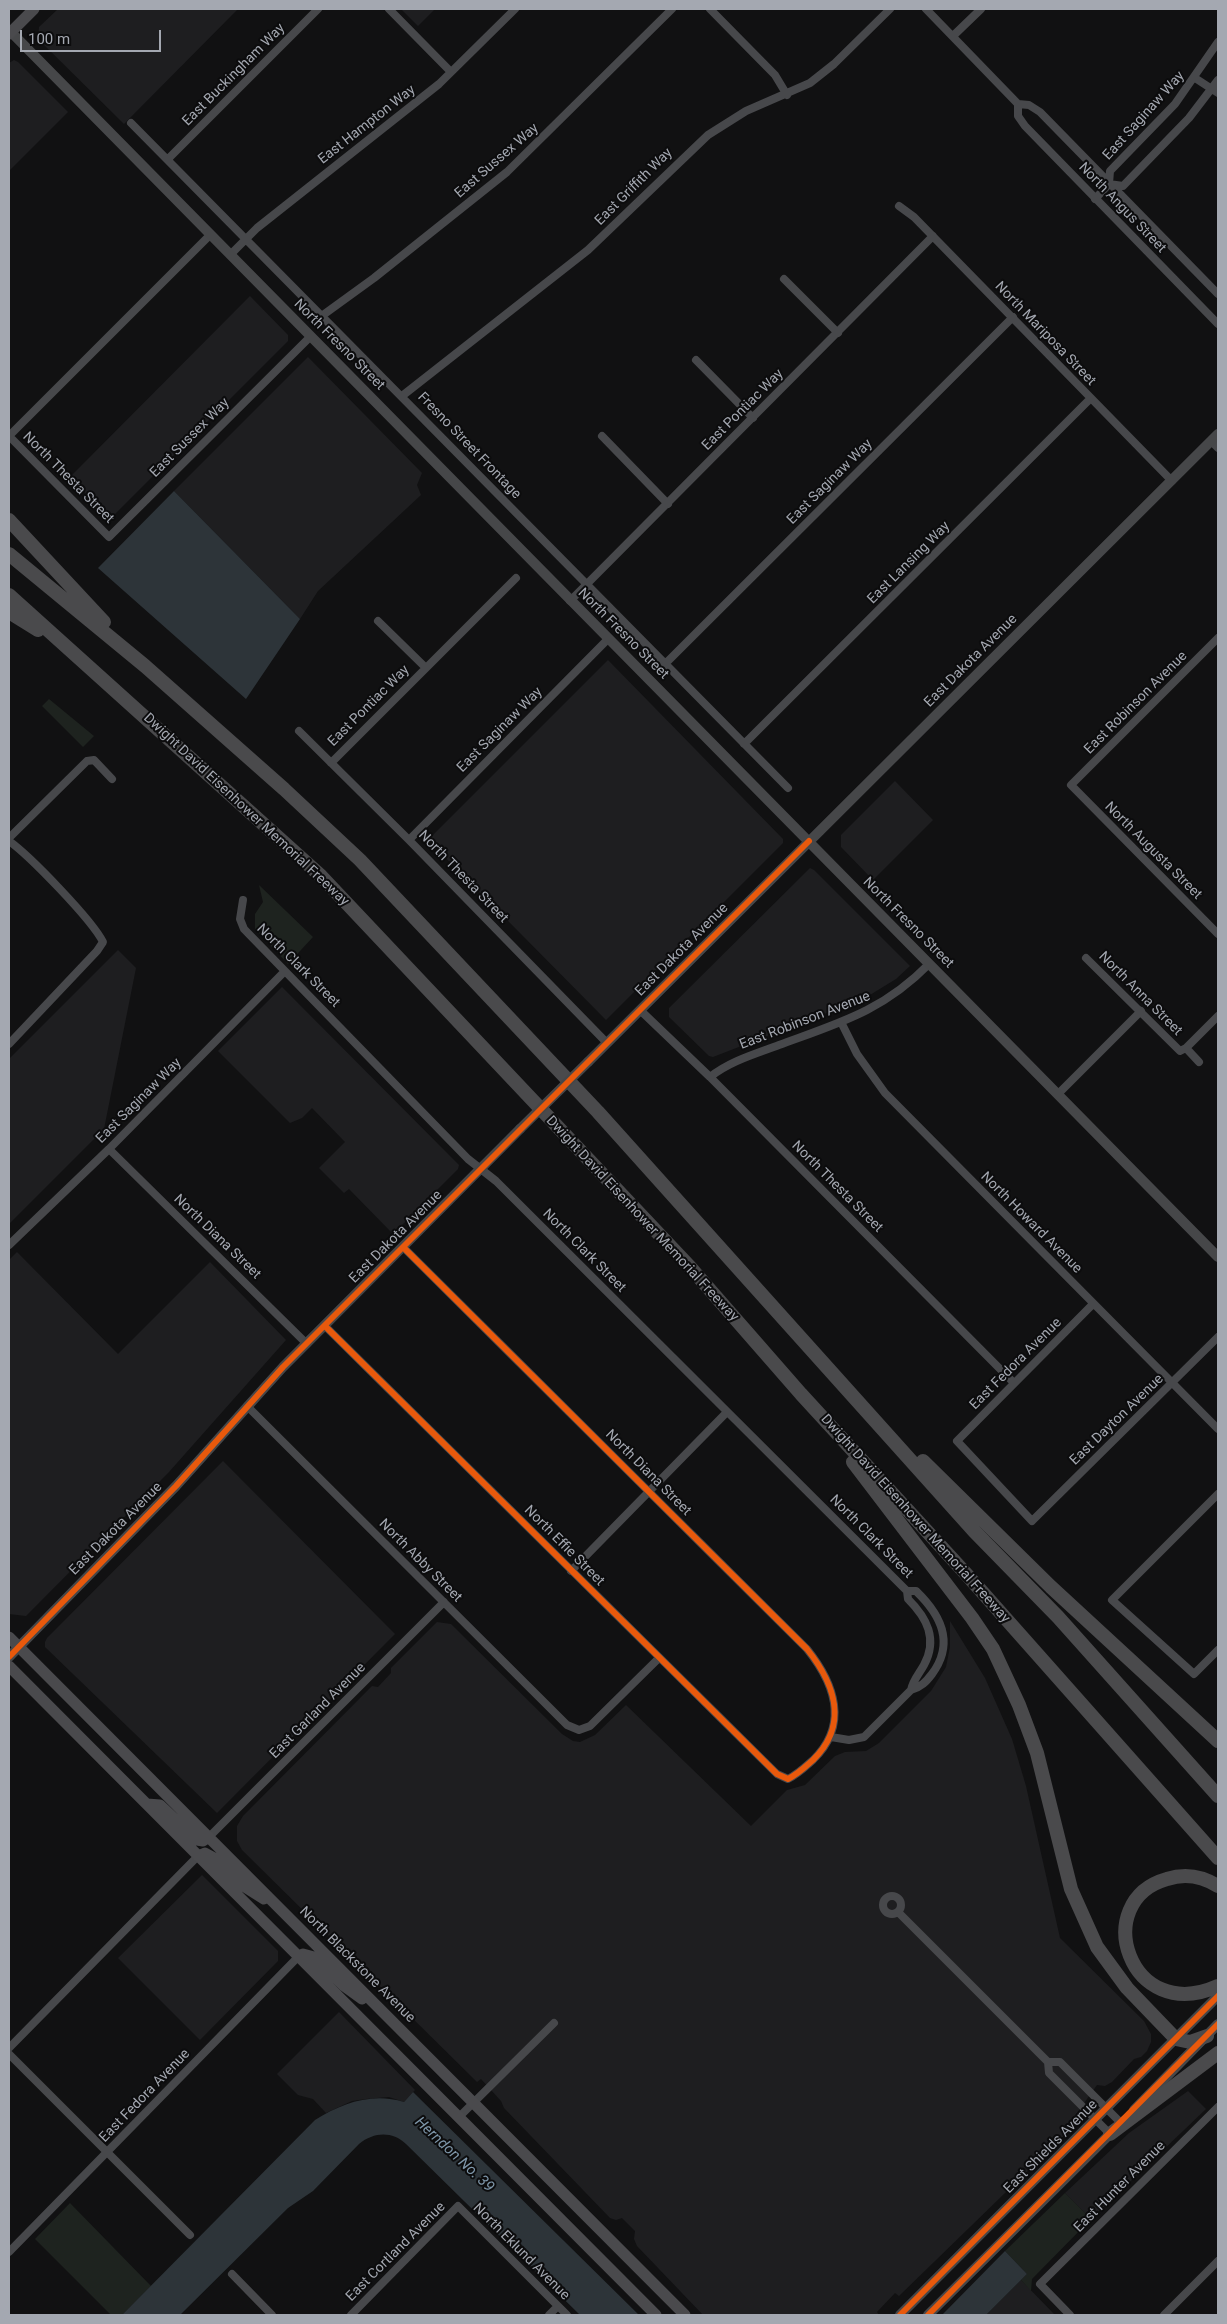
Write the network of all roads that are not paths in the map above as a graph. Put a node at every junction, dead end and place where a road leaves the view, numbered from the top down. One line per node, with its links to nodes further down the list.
1 (34, 9): 10 (main road)
2 (318, 9): 20 (street, East Buckingham Way)
3 (389, 9): 13 (street)
4 (515, 9): 13 (street, East Hampton Way)
5 (672, 9): 30 (street, East Sussex Way)
6 (710, 9): 17 (street)
7 (890, 9): 17 (street, East Griffith Way)
8 (926, 9): 11 (street, North Angus Street)
9 (980, 9): 11 (street)
10 (9, 32): 24 (main road, North Fresno Street)
11 (954, 35): 18 (street, North Angus Street)
12 (1218, 42): 14 (street, East Saginaw Way)
13 (451, 72): 26 (street, East Hampton Way)
14 (1195, 78): 16 (street); 21 (street, East Saginaw Way)
15 (1218, 80): 16 (street, East Saginaw Way)
16 (1215, 91): 21 (street, East Saginaw Way)
17 (787, 96): 36 (street, East Griffith Way)
18 (1018, 104): 21 (street, North Angus Street); 22 (street, North Angus Street)
19 (131, 123): 20 (street, Fresno Street Frontage)
20 (168, 159): 26 (street, Fresno Street Frontage)
21 (1109, 184): 22 (street, East Saginaw Way); 29 (street, North Angus Street)
22 (1095, 199): 32 (street, North Angus Street)
23 (899, 206): 25 (street, North Mariposa Street)
24 (210, 235): 27 (main road, North Fresno Street); 39 (street)
25 (933, 236): 31 (street, North Mariposa Street); 33 (street, East Pontiac Way)
26 (247, 238): 27 (street, East Hampton Way); 30 (street, Fresno Street Frontage)
27 (230, 255): 34 (main road, North Fresno Street)
28 (784, 279): 33 (street)
29 (1218, 294)
30 (323, 315): 36 (street, Fresno Street Frontage)
31 (1013, 317): 37 (street, North Mariposa Street); 56 (street, East Saginaw Way)
32 (1218, 324)
33 (838, 333): 38 (street, East Pontiac Way)
34 (311, 336): 45 (street, East Sussex Way); 50 (main road, North Fresno Street)
35 (696, 360): 38 (street)
36 (402, 396): 48 (street, Fresno Street Frontage)
37 (1090, 399): 42 (street, North Mariposa Street); 60 (street, East Lansing Way)
38 (753, 418): 43 (street, East Pontiac Way)
39 (9, 436): 45 (street, North Thesta Street)
40 (602, 436): 43 (street)
41 (1216, 441): 42 (main road, East Dakota Avenue)
42 (1172, 481): 67 (main road, East Dakota Avenue)
43 (668, 504): 48 (street, East Pontiac Way)
44 (9, 520): 57 (highway)
45 (109, 537)
46 (9, 554): 57 (highway)
47 (516, 578): 58 (street, East Pontiac Way)
48 (587, 584): 50 (street, East Pontiac Way); 56 (street, Fresno Street Frontage)
49 (9, 595): 55 (highway, Dwight David Eisenhower Memorial Freeway)
50 (570, 601): 54 (main road, North Fresno Street)
51 (9, 612): 55 (highway)
52 (378, 621): 58 (street, East Pontiac Way)
53 (1218, 638): 63 (street, East Robinson Avenue)
54 (608, 639): 66 (street, East Saginaw Way); 67 (main road, North Fresno Street)
55 (75, 653): 95 (highway, Dwight David Eisenhower Memorial Freeway)
56 (665, 664): 60 (street, Fresno Street Frontage)
57 (145, 666): 92 (highway)
58 (425, 667): 61 (street, East Pontiac Way)
59 (299, 732): 61 (street, North Thesta Street)
60 (744, 744): 64 (street, Fresno Street Frontage)
61 (331, 763): 66 (street, North Thesta Street)
62 (112, 779): 65 (street)
63 (1070, 785): 69 (street, North Augusta Street)
64 (788, 788)
65 (9, 839): 78 (street)
66 (409, 840): 77 (street, North Thesta Street)
67 (808, 841): 71 (main road, North Fresno Street); 73 (main road, East Dakota Avenue)
68 (243, 900): 72 (street, North Clark Street)
69 (1218, 934)
70 (1086, 958): 74 (street, North Anna Street)
71 (930, 964): 76 (street, East Robinson Avenue); 82 (main road, North Fresno Street)
72 (284, 971): 83 (street, East Saginaw Way); 84 (street, North Clark Street)
73 (640, 1010): 77 (main road, East Dakota Avenue); 81 (street, North Thesta Street)
74 (1140, 1011): 79 (street, North Anna Street); 82 (street)
75 (1218, 1016): 79 (street)
76 (841, 1022): 81 (street, East Robinson Avenue); 88 (street, North Howard Avenue)
77 (607, 1043): 84 (main road, East Dakota Avenue, bridge)
78 (9, 1044)
79 (1186, 1048): 80 (street, North Anna Street)
80 (1199, 1062)
81 (710, 1077): 93 (street, North Thesta Street)
82 (1058, 1094): 87 (main road, North Fresno Street)
83 (109, 1149): 85 (street, East Saginaw Way); 91 (street, North Diana Street)
84 (480, 1169): 86 (main road, East Dakota Avenue); 97 (street, North Clark Street)
85 (9, 1245)
86 (403, 1247): 89 (main road, East Dakota Avenue); 99 (street, North Diana Street)
87 (1218, 1257)
88 (1093, 1304): 93 (street, East Fedora Avenue); 94 (street, North Howard Avenue)
89 (325, 1326): 91 (main road, East Dakota Avenue); 102 (street, North Effie Street)
90 (1218, 1336): 94 (street, East Dayton Avenue)
91 (307, 1344): 96 (main road, East Dakota Avenue)
92 (832, 1371): 113 (highway); 114 (highway)
93 (1014, 1382): 101 (street, East Fedora Avenue)
94 (1173, 1383): 98 (street, North Howard Avenue); 101 (street, East Dayton Avenue)
95 (800, 1394): 118 (highway, Dwight David Eisenhower Memorial Freeway); 129 (highway)
96 (247, 1406): 104 (street, North Abby Street); 106 (main road, East Dakota Avenue)
97 (727, 1412): 99 (street); 103 (street, North Clark Street)
98 (1218, 1429)
99 (649, 1492): 102 (street); 112 (street, North Diana Street)
100 (1218, 1494): 107 (street)
101 (1032, 1520)
102 (571, 1571): 109 (street, North Effie Street)
103 (907, 1591): 111 (street, North Clark Street); 111 (street, North Clark Street)
104 (444, 1602): 109 (street, North Abby Street); 116 (street, East Garland Avenue)
105 (9, 1637): 106 (main road, North Blackstone Avenue)
106 (18, 1646): 108 (main road, East Dakota Avenue); 116 (main road, North Blackstone Avenue)
107 (1218, 1650)
108 (9, 1657)
109 (659, 1658): 112 (street, North Effie Street)
110 (9, 1666): 115 (main road)
111 (911, 1690): 112 (street)
112 (831, 1737)
113 (1218, 1741)
114 (1218, 1796)
115 (147, 1804): 116 (main road); 117 (main road)
116 (209, 1837): 121 (main road, North Blackstone Avenue)
117 (198, 1856): 121 (main road); 122 (main road); 130 (street)
118 (1218, 1858)
119 (1218, 1886): 123 (highway)
120 (898, 1912): 133 (street)
121 (286, 1914): 125 (main road, North Blackstone Avenue)
122 (298, 1957): 125 (main road); 137 (main road); 141 (street, East Fedora Avenue)
123 (1218, 1986)
124 (1218, 1996): 129 (main road, East Shields Avenue)
125 (386, 2015): 134 (main road, North Blackstone Avenue)
126 (554, 2023): 134 (street)
127 (1218, 2024): 128 (main road)
128 (1207, 2036): 129 (highway); 139 (main road)
129 (1176, 2038): 136 (main road, East Shields Avenue)
130 (9, 2048)
131 (1218, 2053): 140 (highway)
132 (9, 2054): 141 (street)
133 (1048, 2062): 136 (street); 138 (street)
134 (473, 2103): 137 (street); 153 (main road, North Blackstone Avenue)
135 (1218, 2107): 156 (street, East Hunter Avenue)
136 (1107, 2109): 138 (main road, East Shields Avenue); 139 (street)
137 (459, 2117): 152 (main road)
138 (1096, 2120): 140 (street); 154 (main road, East Shields Avenue)
139 (1121, 2123): 140 (main road)
140 (1110, 2134): 155 (main road)
141 (107, 2152): 143 (street); 144 (street, East Fedora Avenue)
142 (458, 2206): 147 (street, North Eklund Avenue); 149 (street, East Cortland Avenue)
143 (190, 2235)
144 (9, 2252)
145 (1218, 2261): 157 (street)
146 (232, 2274): 148 (street)
147 (558, 2306): 150 (street); 151 (street, North Eklund Avenue)
148 (272, 2315)
149 (351, 2315)
150 (549, 2315)
151 (567, 2315)
152 (656, 2315)
153 (685, 2315)
154 (900, 2315)
155 (928, 2315)
156 (1070, 2315)
157 (1164, 2315)

